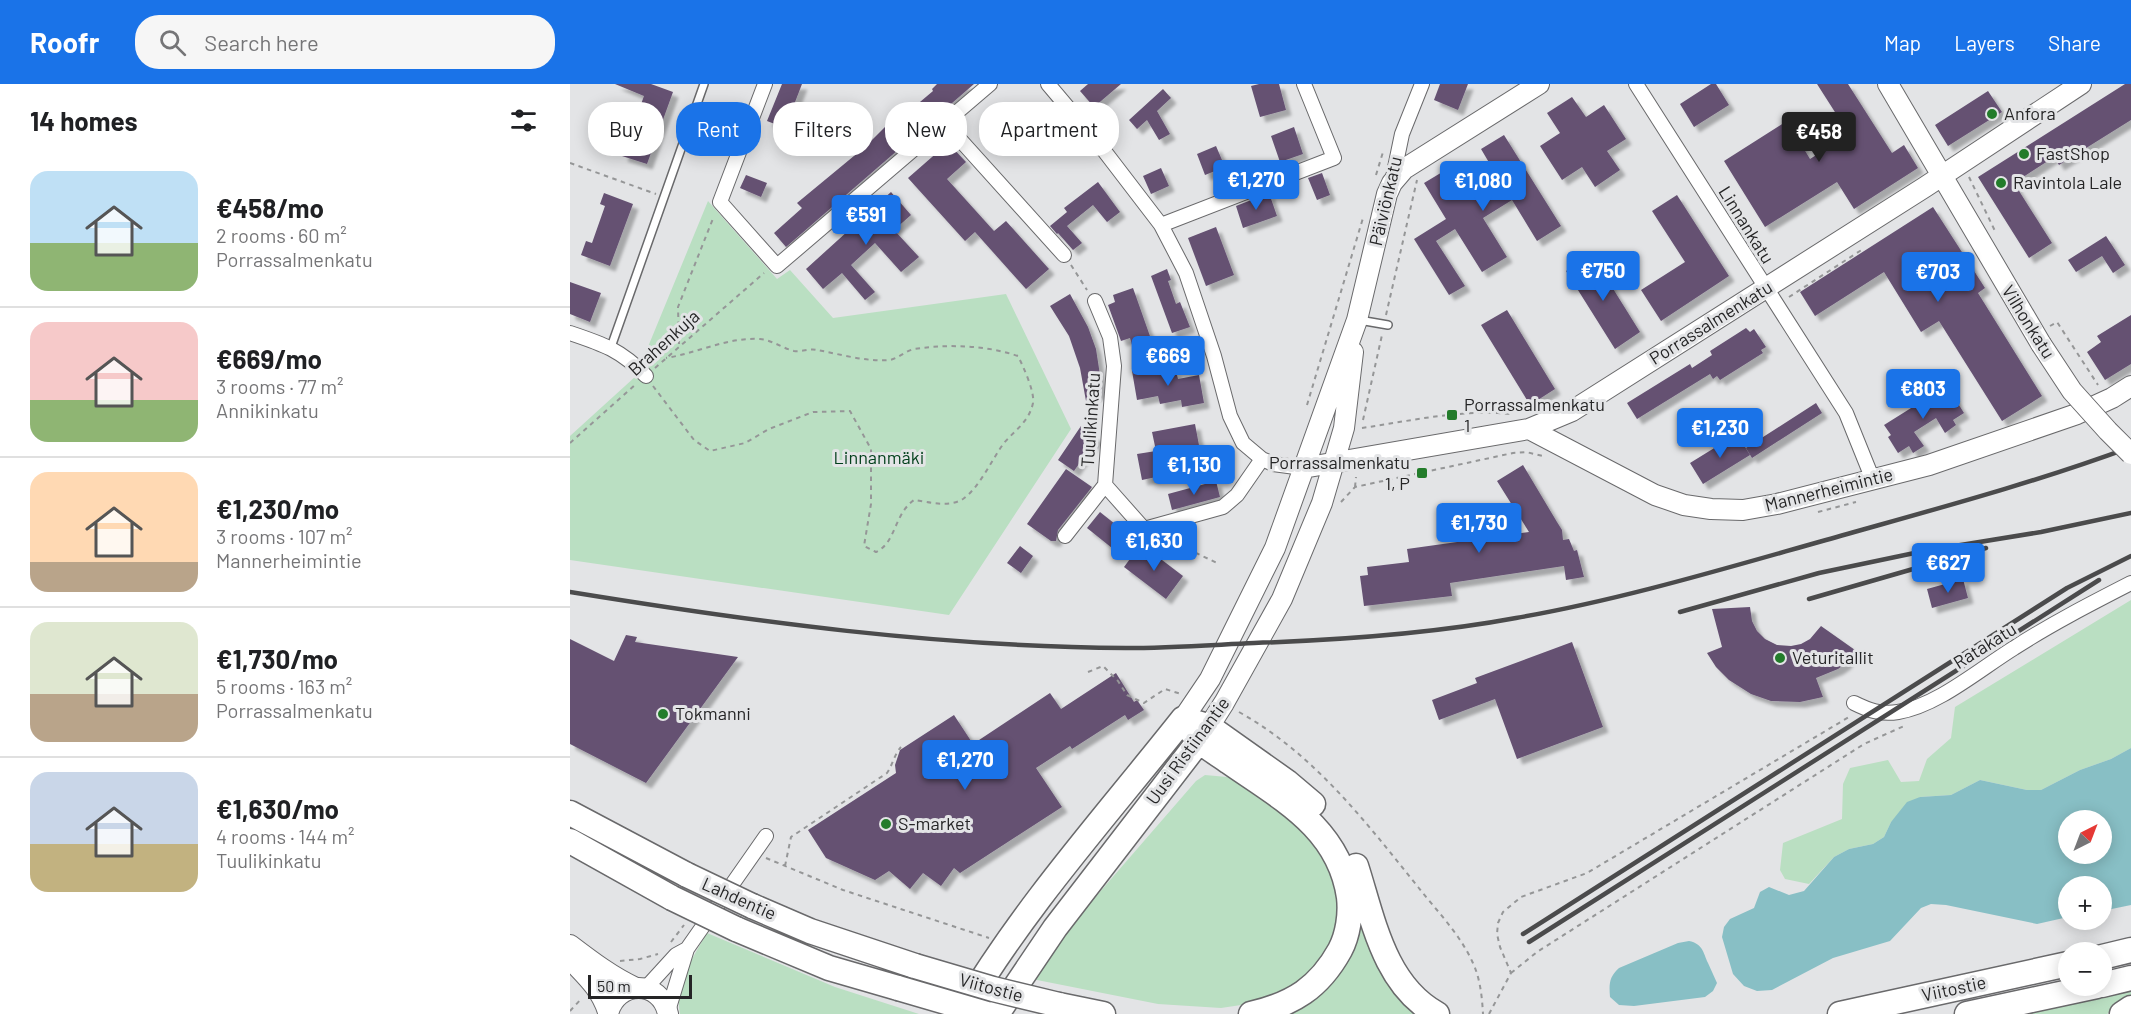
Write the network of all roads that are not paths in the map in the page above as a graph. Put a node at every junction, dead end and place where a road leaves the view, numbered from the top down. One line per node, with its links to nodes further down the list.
1 (704, 84): 23 (lane)
2 (765, 84): 13 (street)
3 (990, 84): 11 (street)
4 (1048, 84): 16 (street)
5 (1304, 84): 16 (street)
6 (1422, 84): 15 (street, Päiviönkatu)
7 (1539, 84): 15 (street)
8 (1636, 84): 18 (street, Linnankatu)
9 (1888, 84): 14 (street, Vilhonkatu)
10 (2081, 84): 14 (street, Porrassalmenkatu)
11 (967, 104)
12 (967, 147): 17 (street)
13 (906, 156)
14 (1942, 176): 18 (street, Porrassalmenkatu); 27 (street, Vilhonkatu, bridge)
15 (1384, 179): 20 (street, Päiviönkatu)
16 (1161, 225): 28 (street)
17 (1064, 255)
18 (1765, 288): 26 (street, Porrassalmenkatu); 31 (street, Linnankatu)
19 (1095, 301): 32 (street, Tuulikinkatu)
20 (1357, 320): 21 (lane); 29 (street, Päiviönkatu); 30 (street, Päiviönkatu)
21 (1386, 324)
22 (570, 333): 23 (street)
23 (611, 347): 24 (street)
24 (646, 376)
25 (2131, 386): 31 (street, Mannerheimintie)
26 (1529, 429): 29 (street, Porrassalmenkatu); 31 (street, Mannerheimintie)
27 (2131, 453)
28 (1262, 459): 30 (street); 32 (street, Tuulikinkatu)
29 (1335, 462): 30 (street, Porrassalmenkatu); 37 (street, Uusi Ristiinantie)
30 (1303, 468): 36 (street, Uusi Ristiinantie)
31 (1873, 480)
32 (1105, 485): 33 (street)
33 (1065, 536)
34 (2131, 583): 35 (street, Ratakatu)
35 (1859, 705)
36 (1183, 719): 37 (highway); 58 (highway, Uusi Ristiinantie)
37 (1204, 734): 60 (highway, Uusi Ristiinantie); 62 (highway); 63 (highway)
38 (570, 813): 46 (highway, Lahdentie, bridge)
39 (766, 836): 42 (street)
40 (570, 841): 48 (highway, Lahdentie, bridge)
41 (570, 945): 51 (street)
42 (687, 949): 51 (street); 56 (street)
43 (2131, 950): 44 (highway)
44 (2112, 955)
45 (570, 959): 55 (street)
46 (915, 966): 61 (highway, Viitostie, bridge)
47 (2058, 966): 64 (highway, Viitostie)
48 (829, 968): 52 (highway, Viitostie)
49 (2131, 978): 50 (highway, Viitostie)
50 (2112, 982)
51 (640, 988): 55 (street); 56 (street)
52 (894, 993): 57 (highway); 59 (highway, Viitostie, bridge)
53 (2058, 994): 65 (highway, Viitostie)
54 (2131, 1008): 66 (highway)
55 (608, 1013)
56 (668, 1013)
57 (941, 1014)
58 (961, 1014)
59 (987, 1014)
60 (997, 1014)
61 (1103, 1014)
62 (1251, 1014)
63 (1437, 1014)
64 (1840, 1014)
65 (1967, 1014)
66 (2122, 1014)

